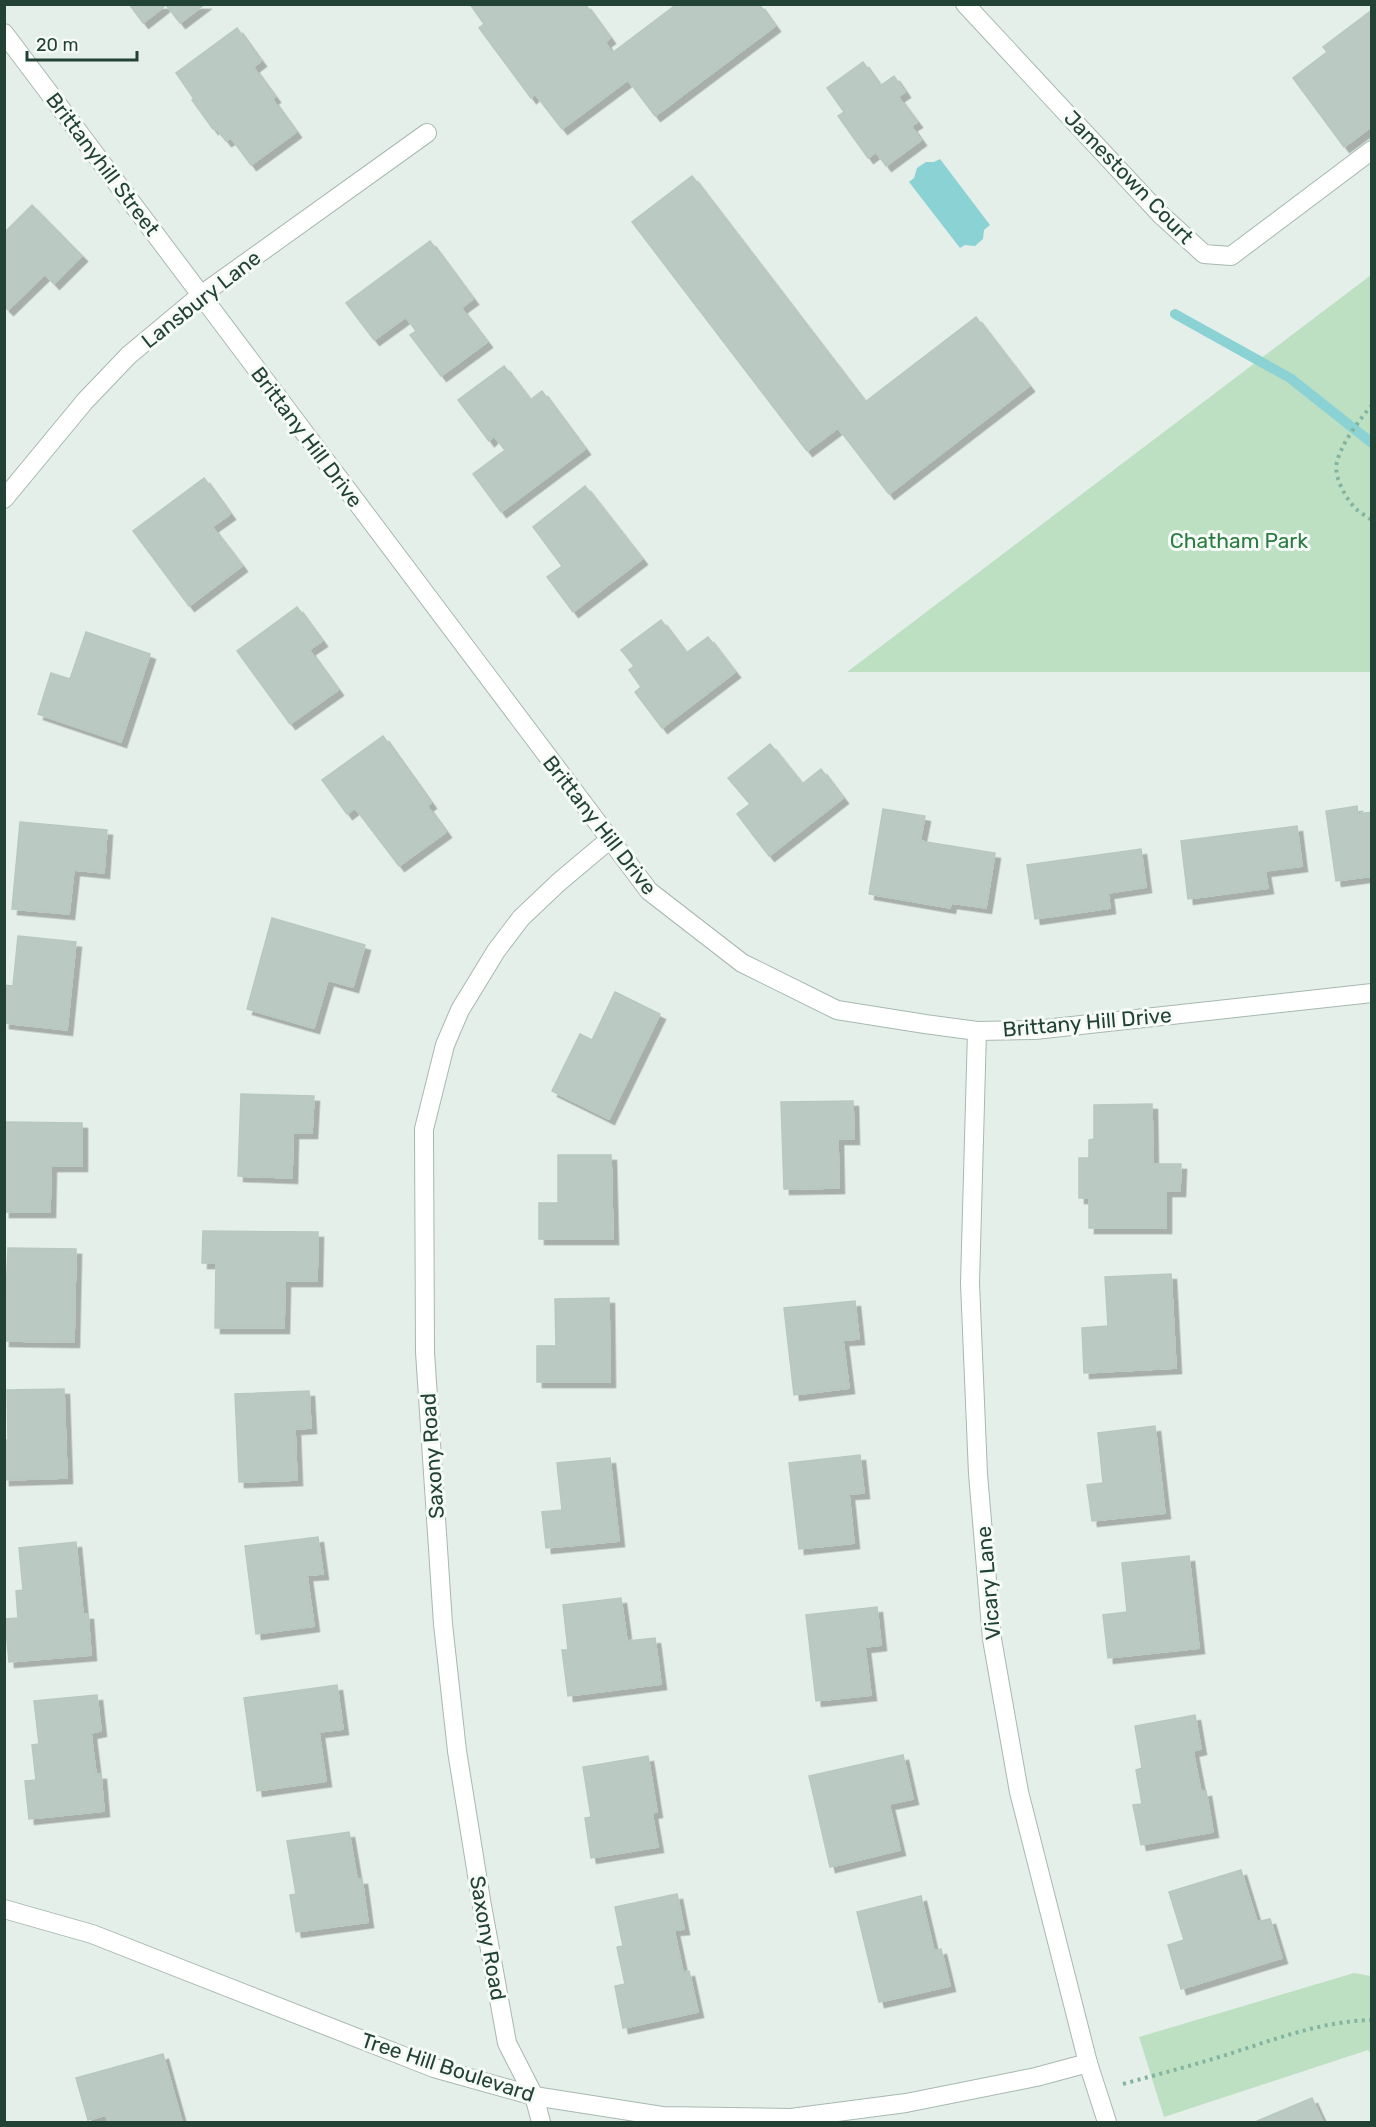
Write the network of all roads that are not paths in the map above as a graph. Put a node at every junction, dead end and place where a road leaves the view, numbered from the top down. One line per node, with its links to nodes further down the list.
1 (965, 4): 4 (street, Jamestown Court)
2 (4, 33): 5 (street, Brittanyhill Street)
3 (427, 133): 5 (street, Lansbury Lane)
4 (1371, 150)
5 (201, 295): 6 (street, Lansbury Lane); 7 (street, Brittany Hill Drive)
6 (4, 499)
7 (609, 840): 9 (street, Brittany Hill Drive); 12 (street, Saxony Road)
8 (1371, 993): 9 (street, Brittany Hill Drive)
9 (977, 1030): 11 (street, Vicary Lane)
10 (4, 1909): 12 (street, Tree Hill Boulevard)
11 (1088, 2063): 12 (street, Tree Hill Boulevard); 14 (street, Vicary Lane)
12 (534, 2096): 13 (street, Saxony Road)
13 (541, 2122)
14 (1107, 2122)

